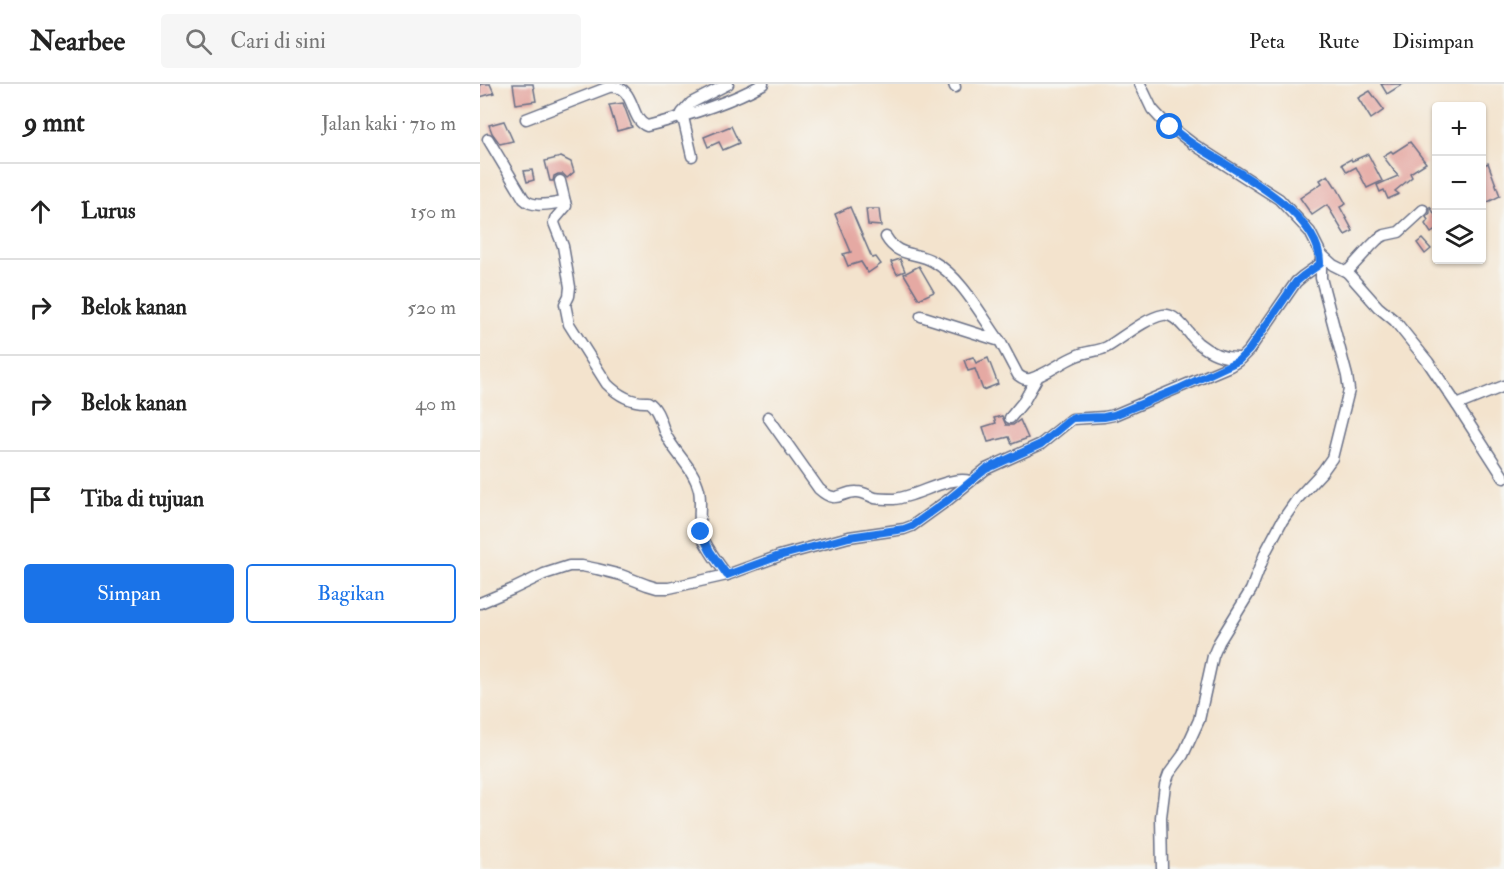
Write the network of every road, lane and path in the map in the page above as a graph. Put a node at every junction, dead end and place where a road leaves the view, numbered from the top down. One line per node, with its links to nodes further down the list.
1 (728, 84): 4 (street)
2 (763, 84): 4 (street)
3 (1140, 84): 12 (street)
4 (684, 117): 5 (street); 7 (street)
5 (526, 119)
6 (488, 139): 9 (street)
7 (692, 156)
8 (560, 182): 9 (street)
9 (565, 202): 26 (street)
10 (1423, 210): 13 (street)
11 (886, 237): 17 (street)
12 (1320, 259): 13 (street); 14 (street); 15 (street)
13 (1347, 272): 21 (street)
14 (1303, 276): 15 (street); 18 (street)
15 (1321, 278): 28 (street)
16 (921, 316): 17 (street)
17 (1000, 341): 19 (street)
18 (1241, 358): 19 (street); 25 (street)
19 (1038, 376): 23 (street)
20 (1504, 386): 21 (street)
21 (1457, 405): 24 (street)
22 (768, 417): 25 (street)
23 (1010, 418)
24 (1504, 478)
25 (970, 481): 26 (street)
26 (727, 575): 27 (street)
27 (480, 603)
28 (1162, 869)

